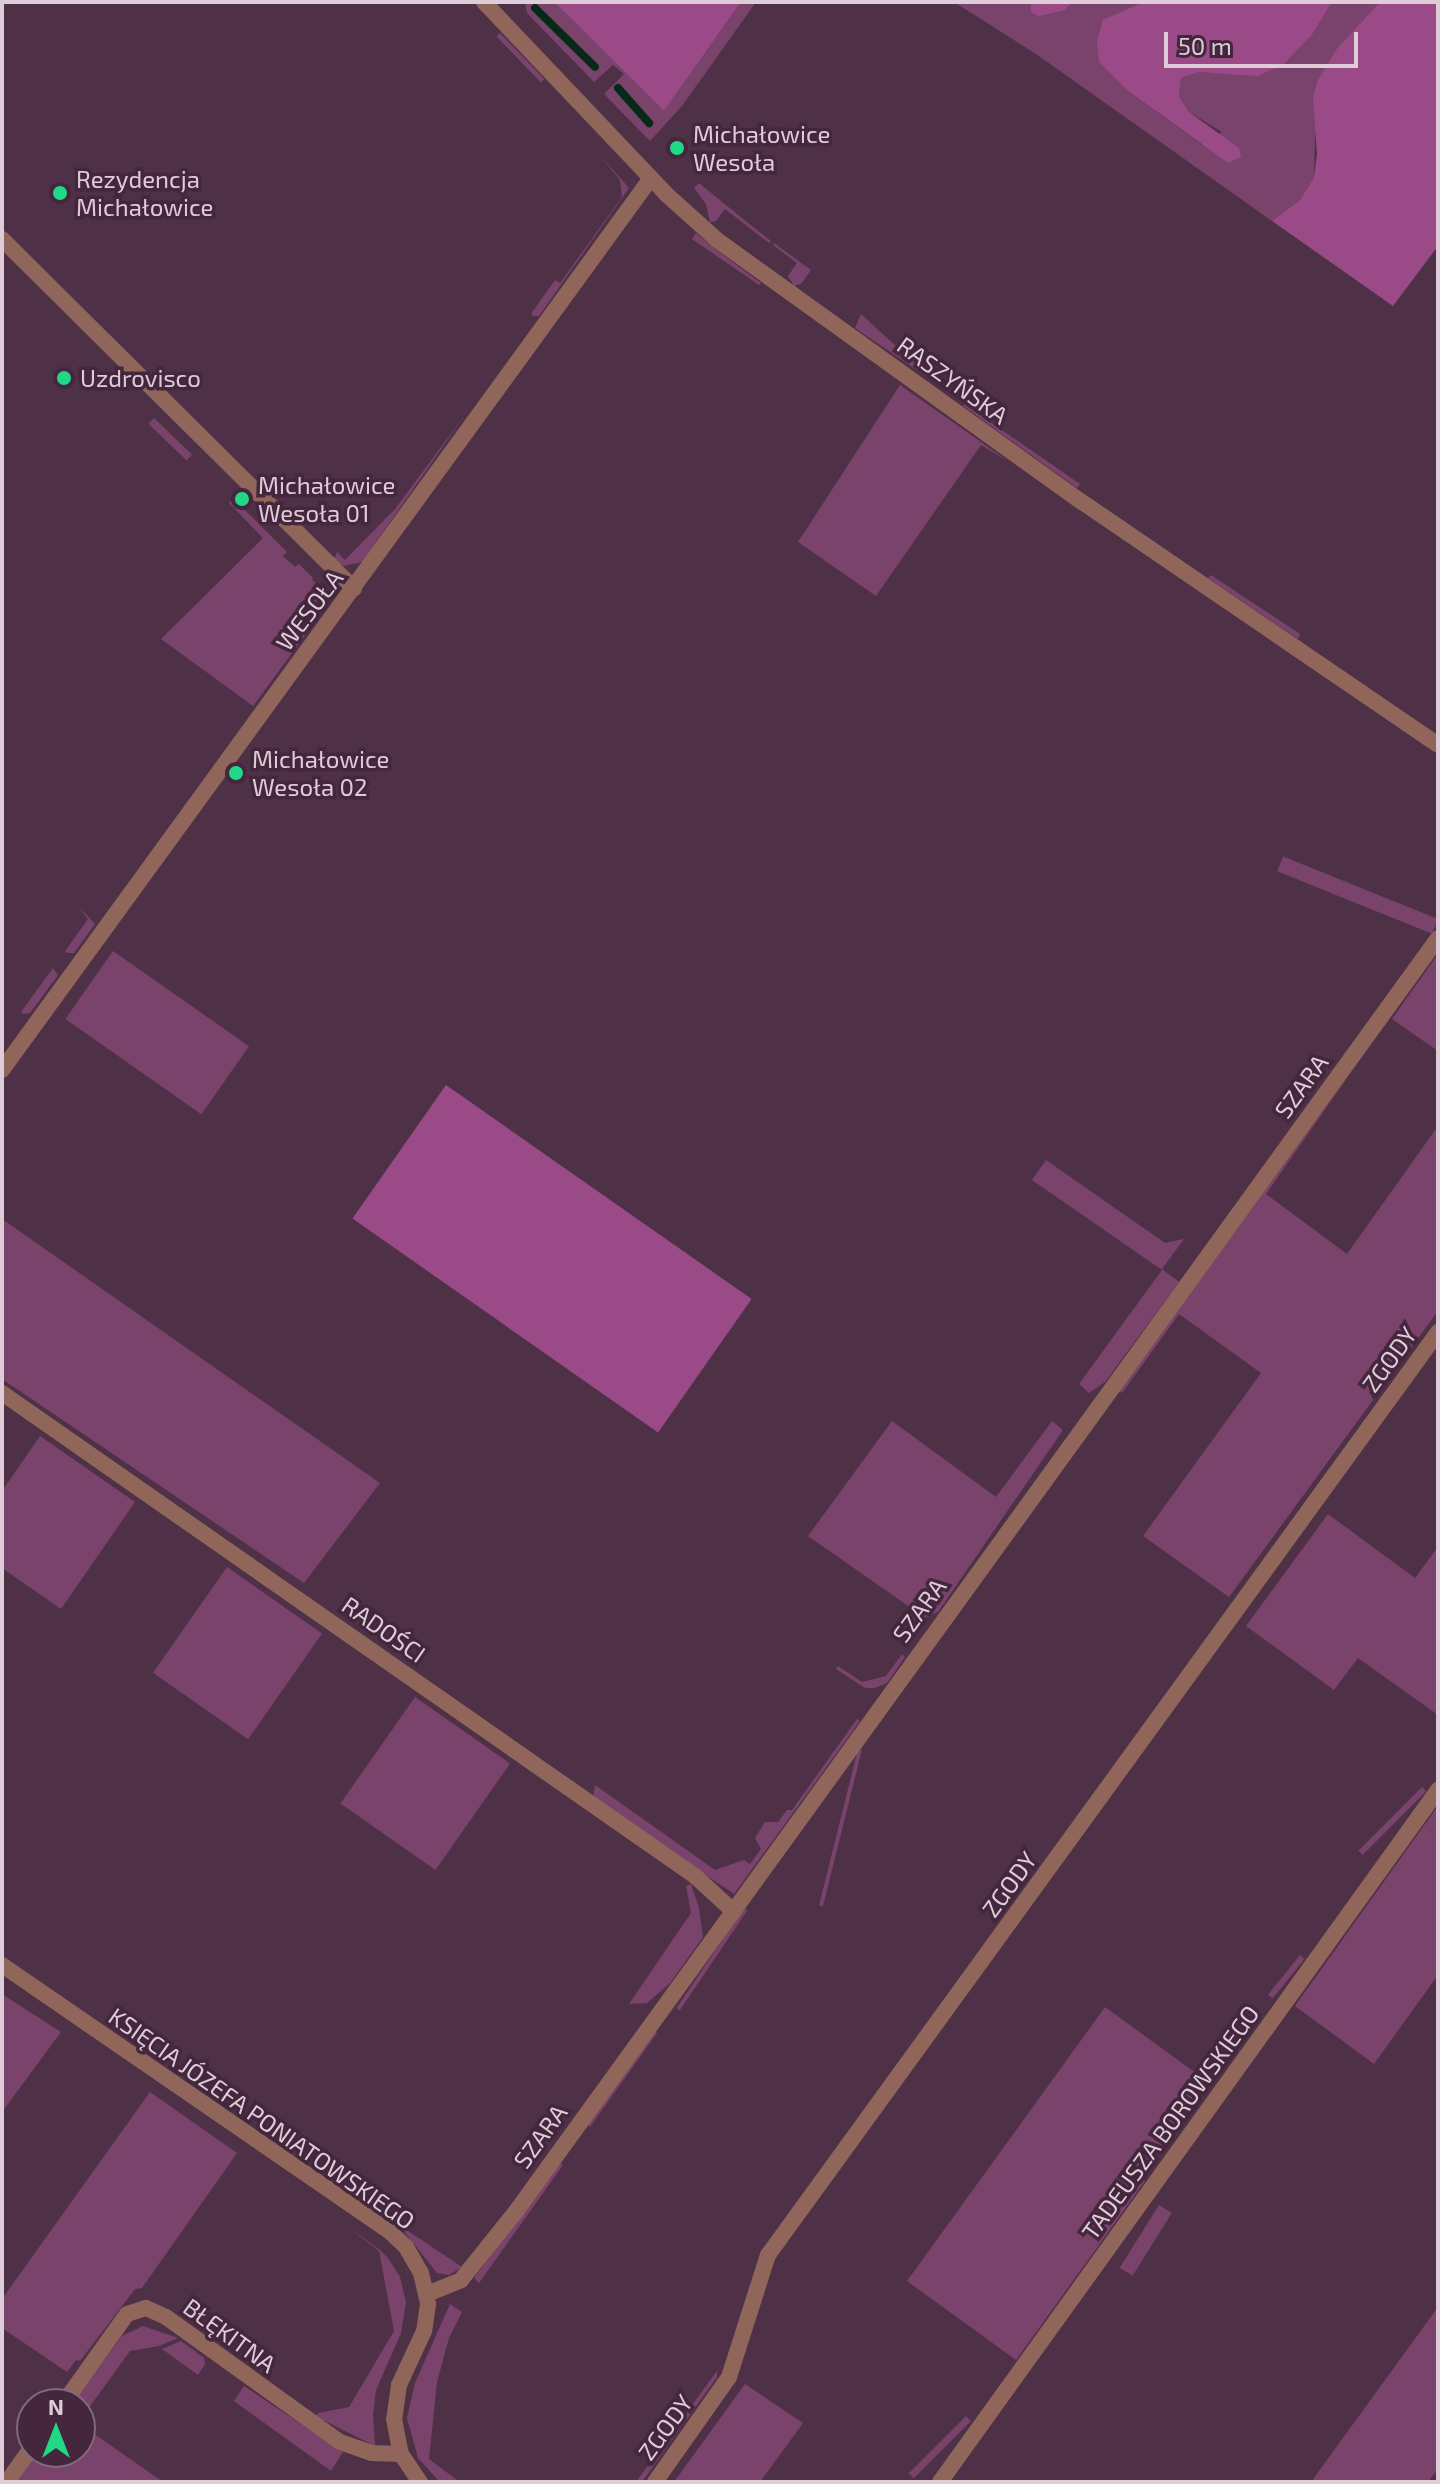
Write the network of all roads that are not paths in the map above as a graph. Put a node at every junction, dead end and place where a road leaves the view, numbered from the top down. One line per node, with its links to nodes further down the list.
1 (484, 2): 2 (street, RASZYŃSKA)
2 (651, 178): 4 (street, WESOŁA); 5 (street, RASZYŃSKA)
3 (2, 239): 4 (street)
4 (354, 589): 7 (street, WESOŁA)
5 (1438, 745)
6 (1438, 938): 11 (street, SZARA)
7 (2, 1070)
8 (1438, 1332): 17 (street, ZGODY)
9 (2, 1393): 11 (street, RADOŚCI)
10 (1438, 1790): 18 (street, TADEUSZA BOROWSKIEGO)
11 (733, 1911): 13 (street, SZARA)
12 (2, 1965): 13 (street, KSIĘCIA JÓZEFA PONIATOWSKIEGO)
13 (427, 2294): 15 (street, KSIĘCIA JÓZEFA PONIATOWSKIEGO)
14 (74, 2388): 15 (street, BŁĘKITNA)
15 (401, 2454): 16 (street, KSIĘCIA JÓZEFA PONIATOWSKIEGO)
16 (420, 2482)
17 (655, 2482)
18 (940, 2482)

